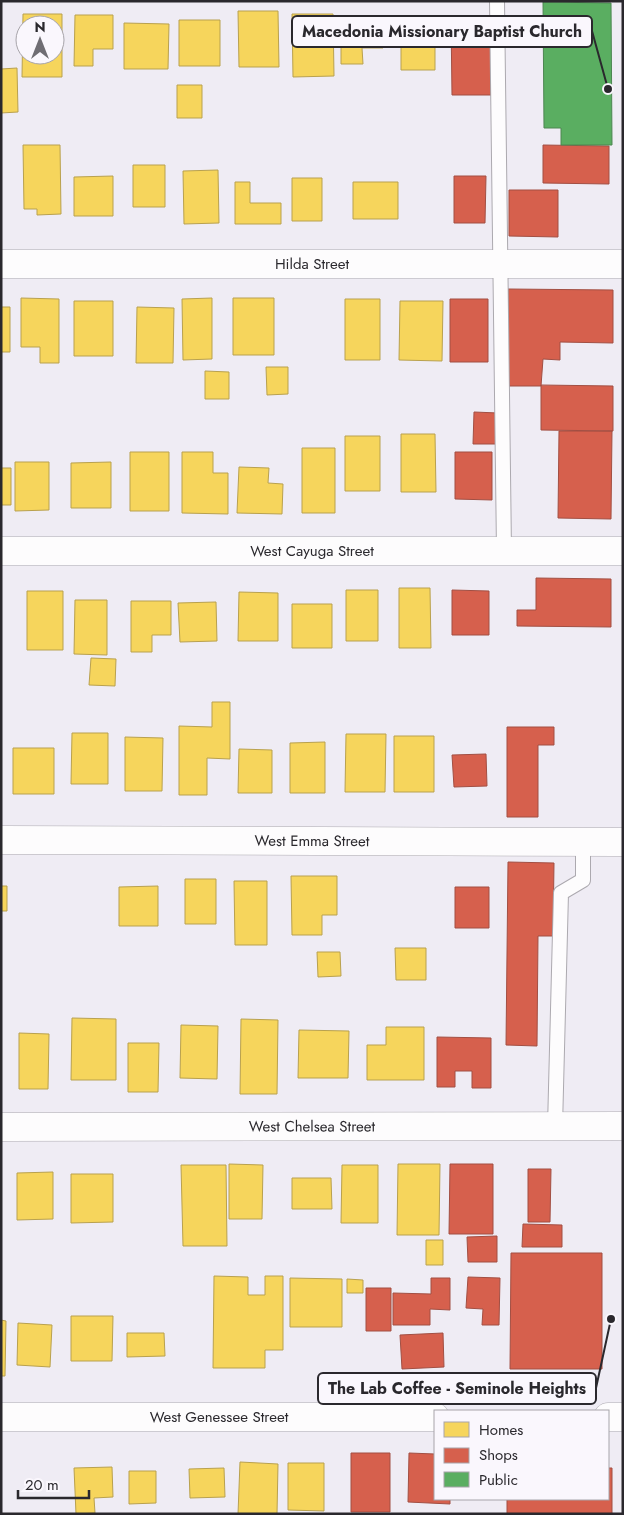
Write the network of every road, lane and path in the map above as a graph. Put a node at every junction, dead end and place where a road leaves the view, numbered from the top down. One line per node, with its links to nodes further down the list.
1 (497, 1): 3 (lane)
2 (1, 264): 3 (street, Hilda Street)
3 (500, 264): 4 (street, Hilda Street); 6 (lane)
4 (623, 264)
5 (1, 551): 6 (street, West Cayuga Street)
6 (504, 551): 7 (street, West Cayuga Street)
7 (623, 551)
8 (1, 840): 9 (street, West Emma Street)
9 (583, 842): 10 (street, West Emma Street); 13 (lane)
10 (623, 842)
11 (623, 1126): 13 (street, West Chelsea Street)
12 (1, 1127): 13 (street, West Chelsea Street)
13 (555, 1127)
14 (1, 1417): 15 (street, West Genessee Street)
15 (434, 1417)
16 (609, 1417): 17 (street)
17 (623, 1417)

